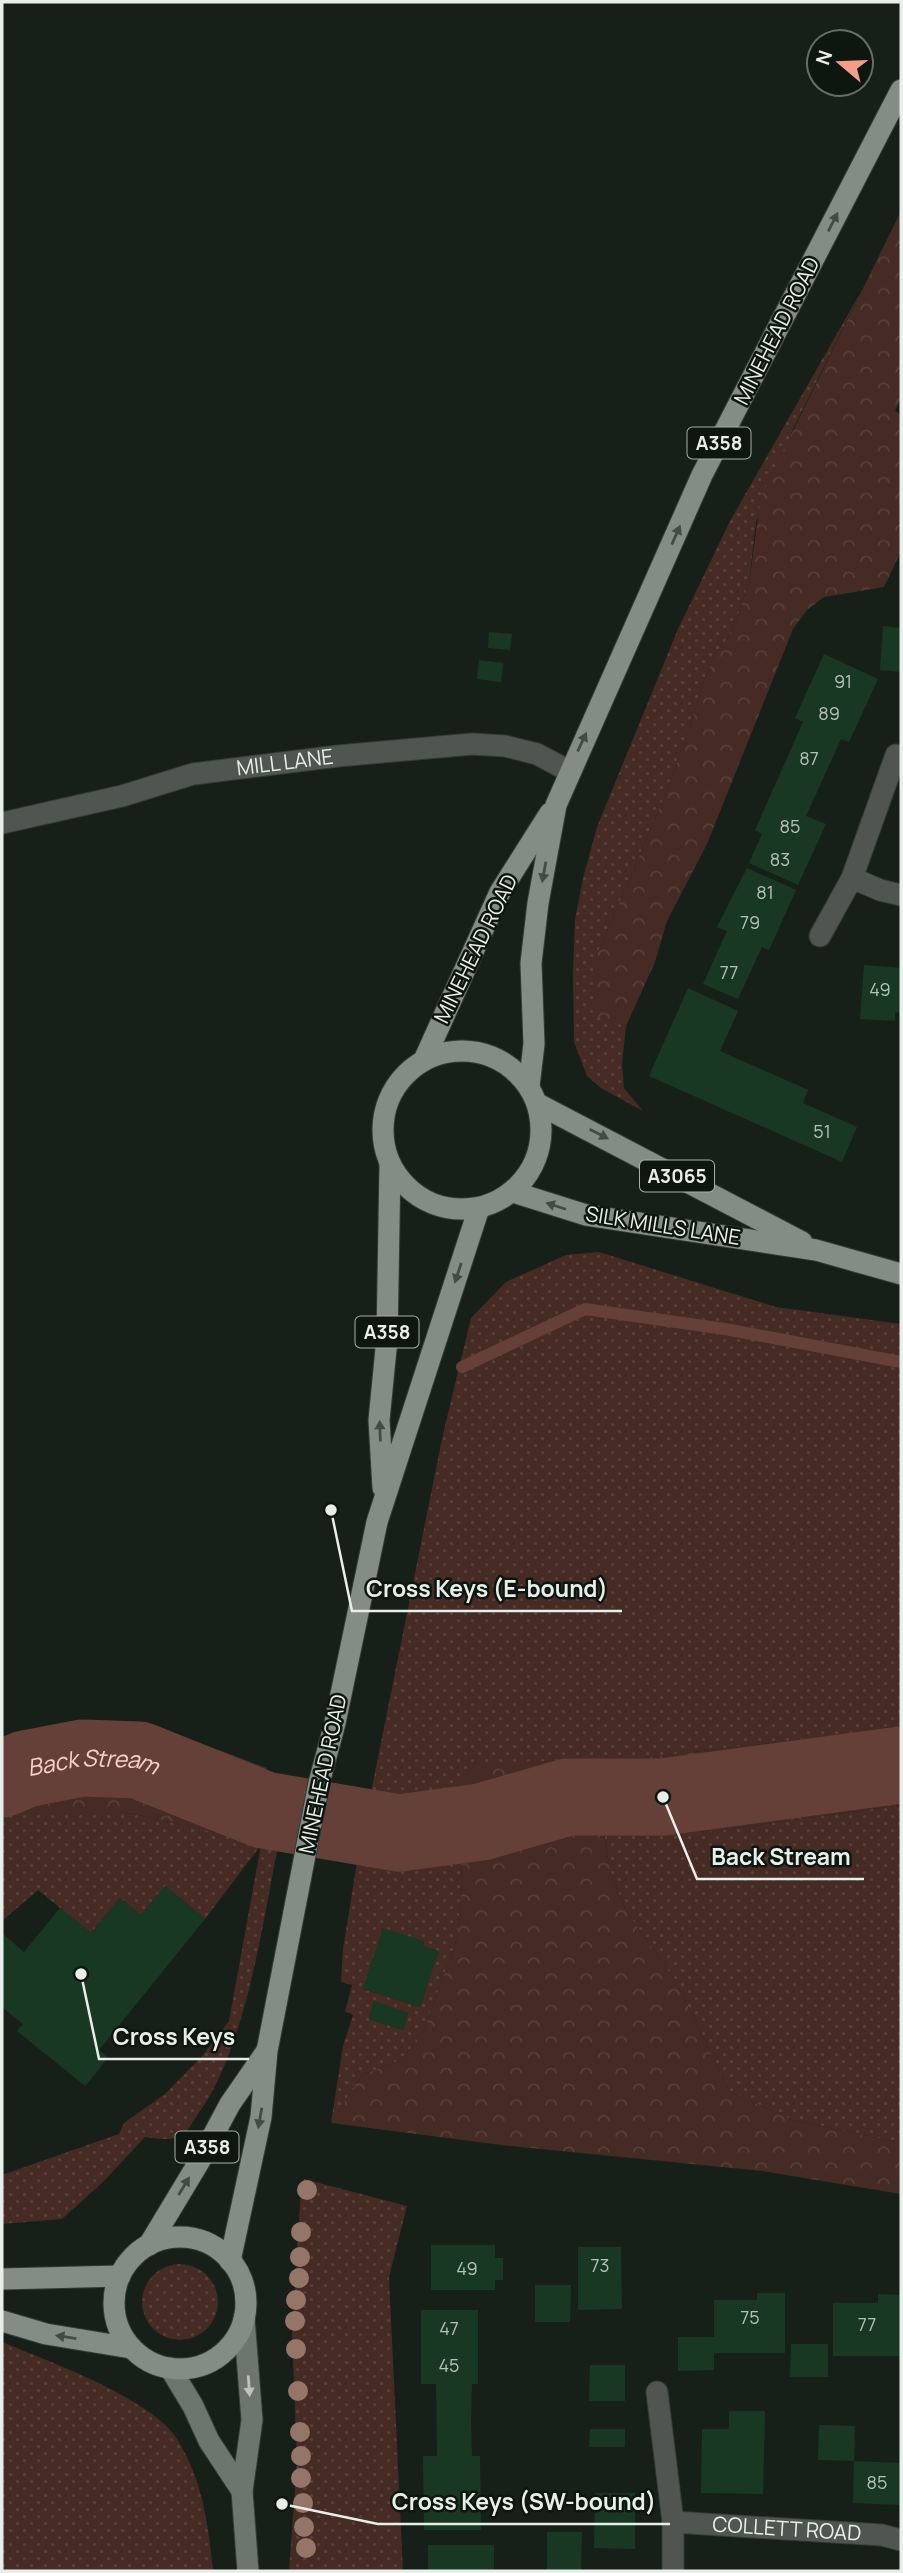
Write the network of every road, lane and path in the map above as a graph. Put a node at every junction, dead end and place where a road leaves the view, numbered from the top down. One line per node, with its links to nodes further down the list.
1 (901, 90): 3 (main road, MINEHEAD ROAD / A358, one-way to 1)
2 (896, 755): 6 (street)
3 (569, 771): 4 (main road, MINEHEAD ROAD / A358); 5 (street, MILL LANE)
4 (556, 805): 9 (main road, MINEHEAD ROAD / A358); 10 (main road, MINEHEAD ROAD / A358, one-way to 10)
5 (2, 823)
6 (852, 878): 7 (street); 8 (street)
7 (901, 895)
8 (820, 936)
9 (424, 1060): 10 (main road, A358); 11 (main road, A358)
10 (533, 1095): 12 (main road, A358); 14 (main road, SILK MILLS LANE / A3065, one-way to 14)
11 (390, 1165): 13 (main road, A358); 16 (main road, MINEHEAD ROAD / A358, one-way to 11)
12 (513, 1192): 13 (main road, A358); 14 (main road, SILK MILLS LANE / A3065, one-way to 12)
13 (479, 1208): 16 (main road, MINEHEAD ROAD / A358, one-way to 16)
14 (816, 1250): 15 (main road, SILK MILLS LANE / A3065)
15 (901, 1274)
16 (383, 1499): 17 (main road, MINEHEAD ROAD / A358)
17 (267, 2050): 18 (main road, MINEHEAD ROAD / A358, one-way to 17); 19 (main road, MINEHEAD ROAD / A358, one-way to 19)
18 (149, 2245): 19 (main road); 20 (main road, A358)
19 (230, 2261): 22 (main road)
20 (120, 2276): 21 (main road); 24 (main road)
21 (2, 2279)
22 (244, 2318): 25 (main road); 27 (main road, one-way to 27)
23 (2, 2321): 24 (main road, one-way to 23)
24 (131, 2348): 25 (main road)
25 (170, 2368): 27 (main road)
26 (657, 2392): 28 (street)
27 (242, 2491): 30 (main road)
28 (673, 2522): 29 (street, COLLETT ROAD); 31 (street)
29 (901, 2540)
30 (248, 2571)
31 (673, 2571)

